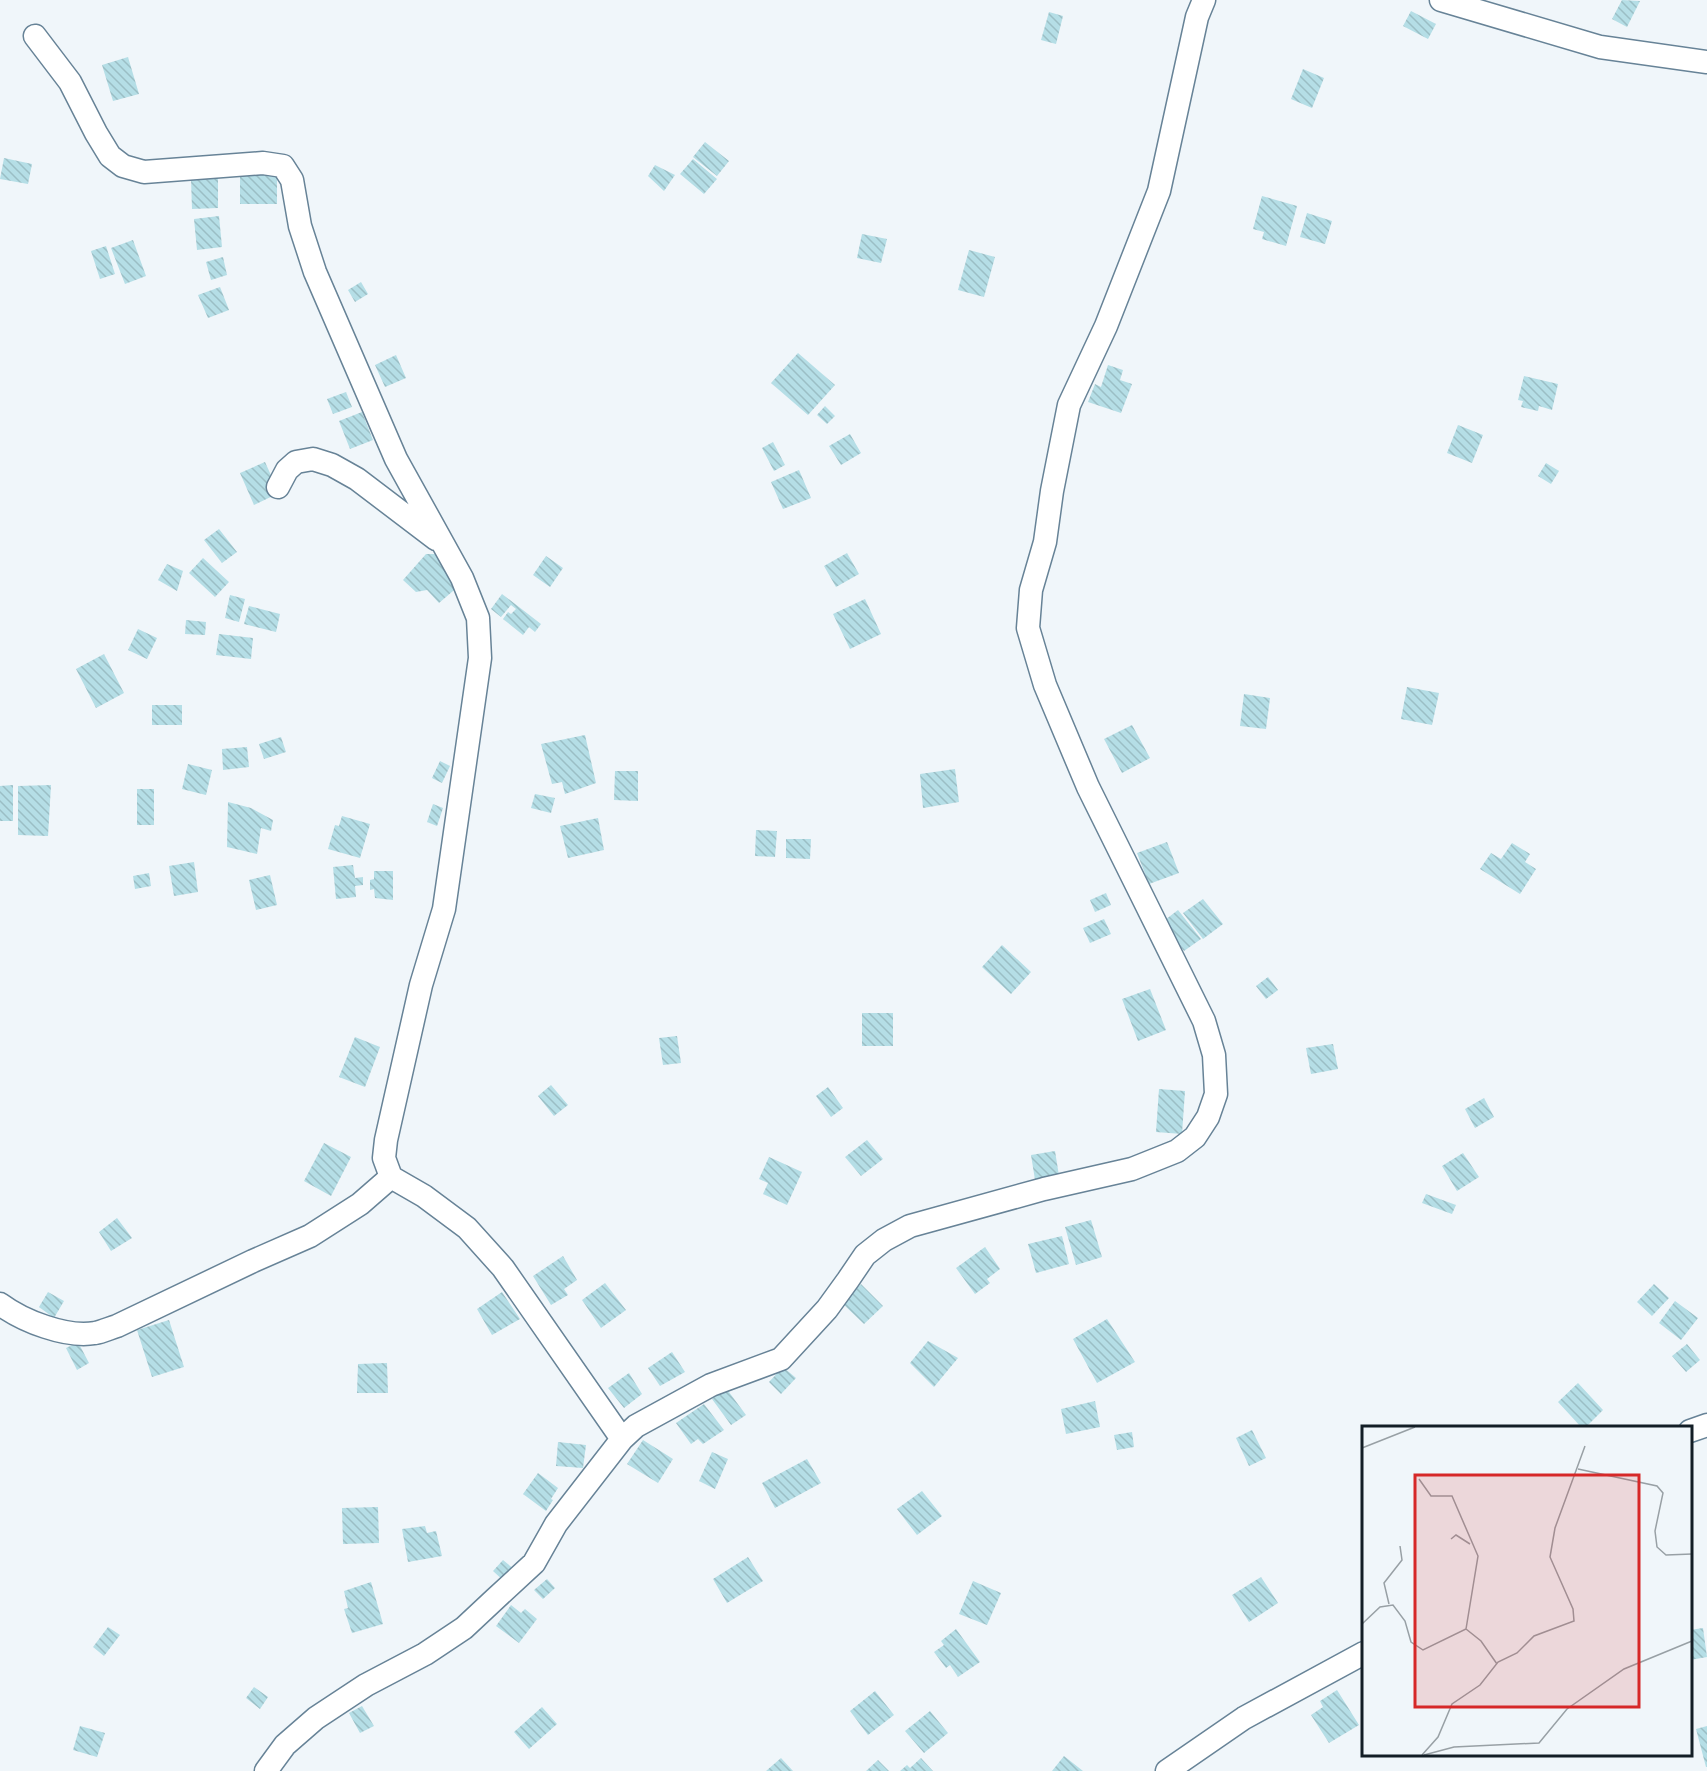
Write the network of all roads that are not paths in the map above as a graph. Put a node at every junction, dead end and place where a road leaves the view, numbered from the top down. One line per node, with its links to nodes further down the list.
1 (1204, 0): 11 (street)
2 (1441, 0): 4 (street)
3 (35, 36): 6 (street)
4 (1707, 62)
5 (278, 487): 6 (street)
6 (444, 545): 7 (street)
7 (391, 1177): 8 (street); 11 (street)
8 (0, 1304)
9 (1707, 1425): 10 (street)
10 (1692, 1430)
11 (622, 1439): 13 (street)
12 (1362, 1654): 14 (street)
13 (266, 1771)
14 (1167, 1771)

